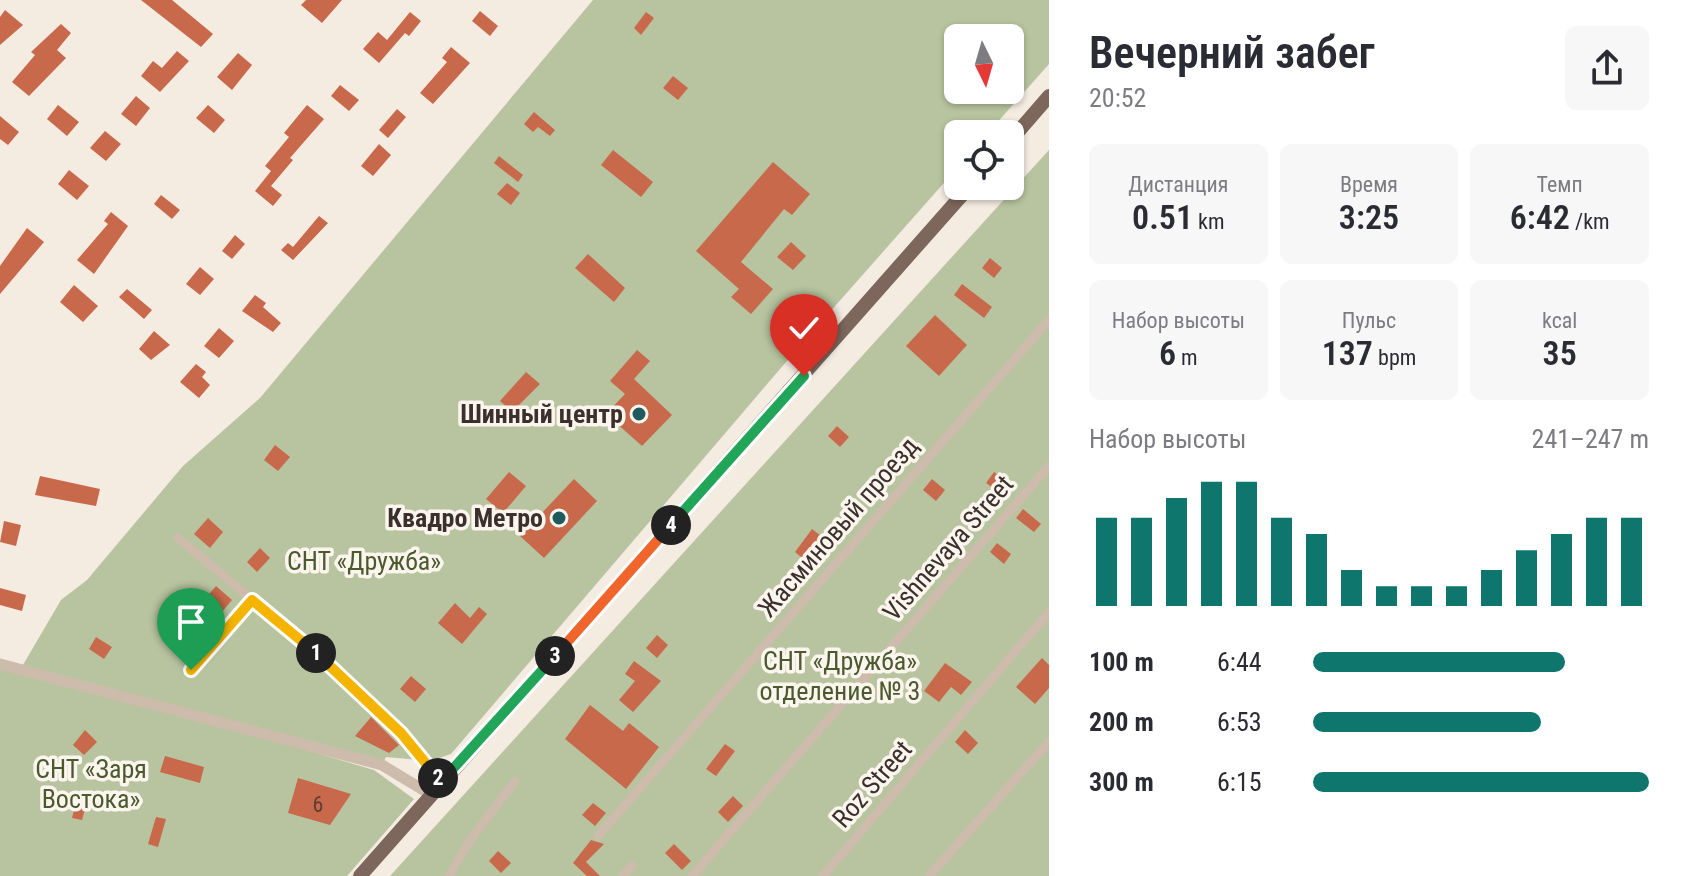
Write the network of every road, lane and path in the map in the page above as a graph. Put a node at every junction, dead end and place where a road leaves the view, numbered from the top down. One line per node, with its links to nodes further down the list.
1 (1049, 96): 2 (main road)
2 (1024, 125)
3 (958, 200): 13 (main road)
4 (1049, 320): 15 (street, Жасминовый проезд)
5 (1049, 466): 20 (street, Vishnevaya Street)
6 (178, 538): 7 (street)
7 (252, 600): 10 (street); 13 (street)
8 (1049, 612): 21 (street, Roz Street)
9 (0, 664): 14 (street)
10 (191, 670)
11 (1049, 742): 22 (street)
12 (515, 781): 18 (street)
13 (441, 782): 14 (main road)
14 (430, 794): 17 (main road)
15 (598, 836)
16 (632, 866): 19 (street)
17 (360, 876)
18 (449, 876)
19 (623, 876)
20 (692, 876)
21 (823, 876)
22 (929, 876)

